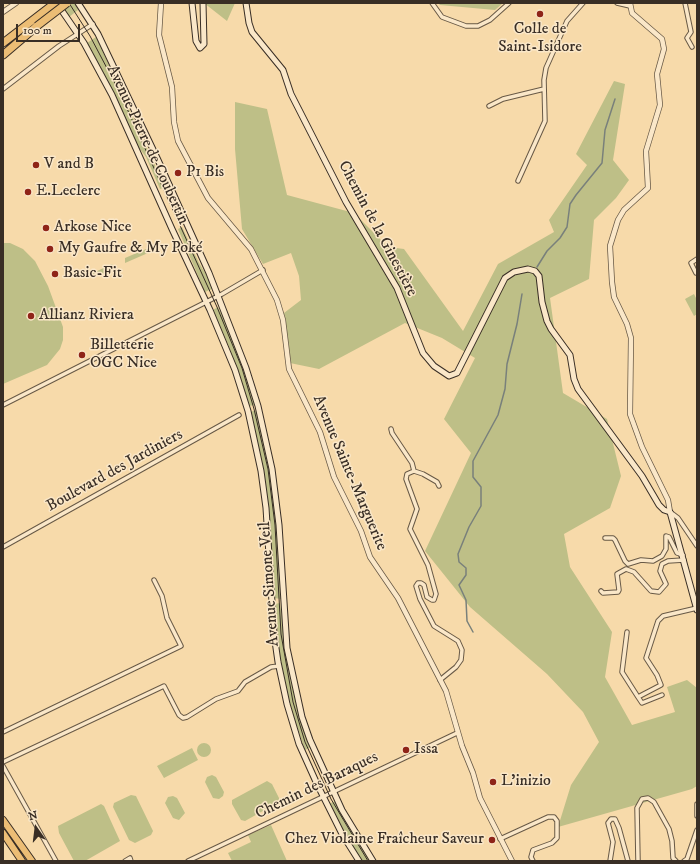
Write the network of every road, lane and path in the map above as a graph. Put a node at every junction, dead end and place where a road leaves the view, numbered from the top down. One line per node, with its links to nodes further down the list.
1 (16, 3): 15 (street)
2 (56, 3): 16 (highway); 18 (main road, Avenue Pierre de Coubertin)
3 (67, 3): 16 (highway, bridge)
4 (78, 3): 17 (main road, Avenue Pierre de Coubertin)
5 (161, 3): 27 (street, Avenue Sainte-Marguerite)
6 (192, 3): 7 (main road)
7 (203, 3)
8 (246, 3): 36 (main road, Chemin de la Ginestière)
9 (432, 3): 10 (street)
10 (509, 3)
11 (582, 3): 23 (street)
12 (617, 3): 14 (street)
13 (685, 3): 20 (street)
14 (630, 4): 36 (street)
15 (3, 12)
16 (35, 24): 19 (highway); 21 (highway)
17 (93, 24): 18 (street); 29 (main road, Avenue Pierre de Coubertin)
18 (78, 33): 22 (street); 30 (main road, Avenue Pierre de Coubertin)
19 (3, 43)
20 (692, 47)
21 (4, 54)
22 (3, 89)
23 (544, 89): 24 (street); 25 (street)
24 (489, 106)
25 (518, 181)
26 (697, 260): 28 (street)
27 (263, 270): 29 (street); 46 (street, Avenue Sainte-Marguerite)
28 (696, 273)
29 (218, 296): 30 (street); 53 (main road, Avenue Simone Veil)
30 (207, 302): 31 (street); 45 (main road, Avenue Simone Veil)
31 (3, 405)
32 (239, 415): 39 (street, Boulevard des Jardiniers)
33 (391, 429): 34 (street)
34 (414, 471): 35 (street); 46 (street)
35 (439, 486)
36 (670, 512): 38 (street); 40 (main road)
37 (605, 538): 40 (street)
38 (697, 546)
39 (3, 547)
40 (684, 558): 42 (street); 43 (main road)
41 (154, 580): 49 (street)
42 (601, 591)
43 (697, 609): 48 (street)
44 (627, 632): 48 (street)
45 (279, 666): 51 (street); 54 (main road, Avenue Simone Veil)
46 (440, 680): 50 (street, Avenue Sainte-Marguerite)
47 (662, 695): 48 (street)
48 (638, 697)
49 (3, 732)
50 (457, 733): 53 (street, Chemin des Baraques); 60 (street, Avenue Sainte-Marguerite)
51 (3, 762)
52 (3, 766): 63 (street)
53 (333, 791): 54 (street, Chemin des Baraques); 68 (main road, Avenue Simone Veil)
54 (323, 796): 66 (street, Chemin des Baraques); 67 (main road, Avenue Simone Veil)
55 (697, 804): 56 (street)
56 (697, 816)
57 (3, 820): 62 (main road)
58 (697, 830): 75 (street)
59 (3, 834): 61 (main road)
60 (500, 839): 69 (street, Avenue Sainte-Marguerite); 70 (street)
61 (22, 861)
62 (32, 861)
63 (56, 861)
64 (125, 861): 65 (street)
65 (131, 861)
66 (188, 861)
67 (359, 861)
68 (373, 861)
69 (512, 861)
70 (533, 861)
71 (610, 861): 72 (street)
72 (628, 861)
73 (638, 861): 74 (street)
74 (676, 861)
75 (684, 861)

